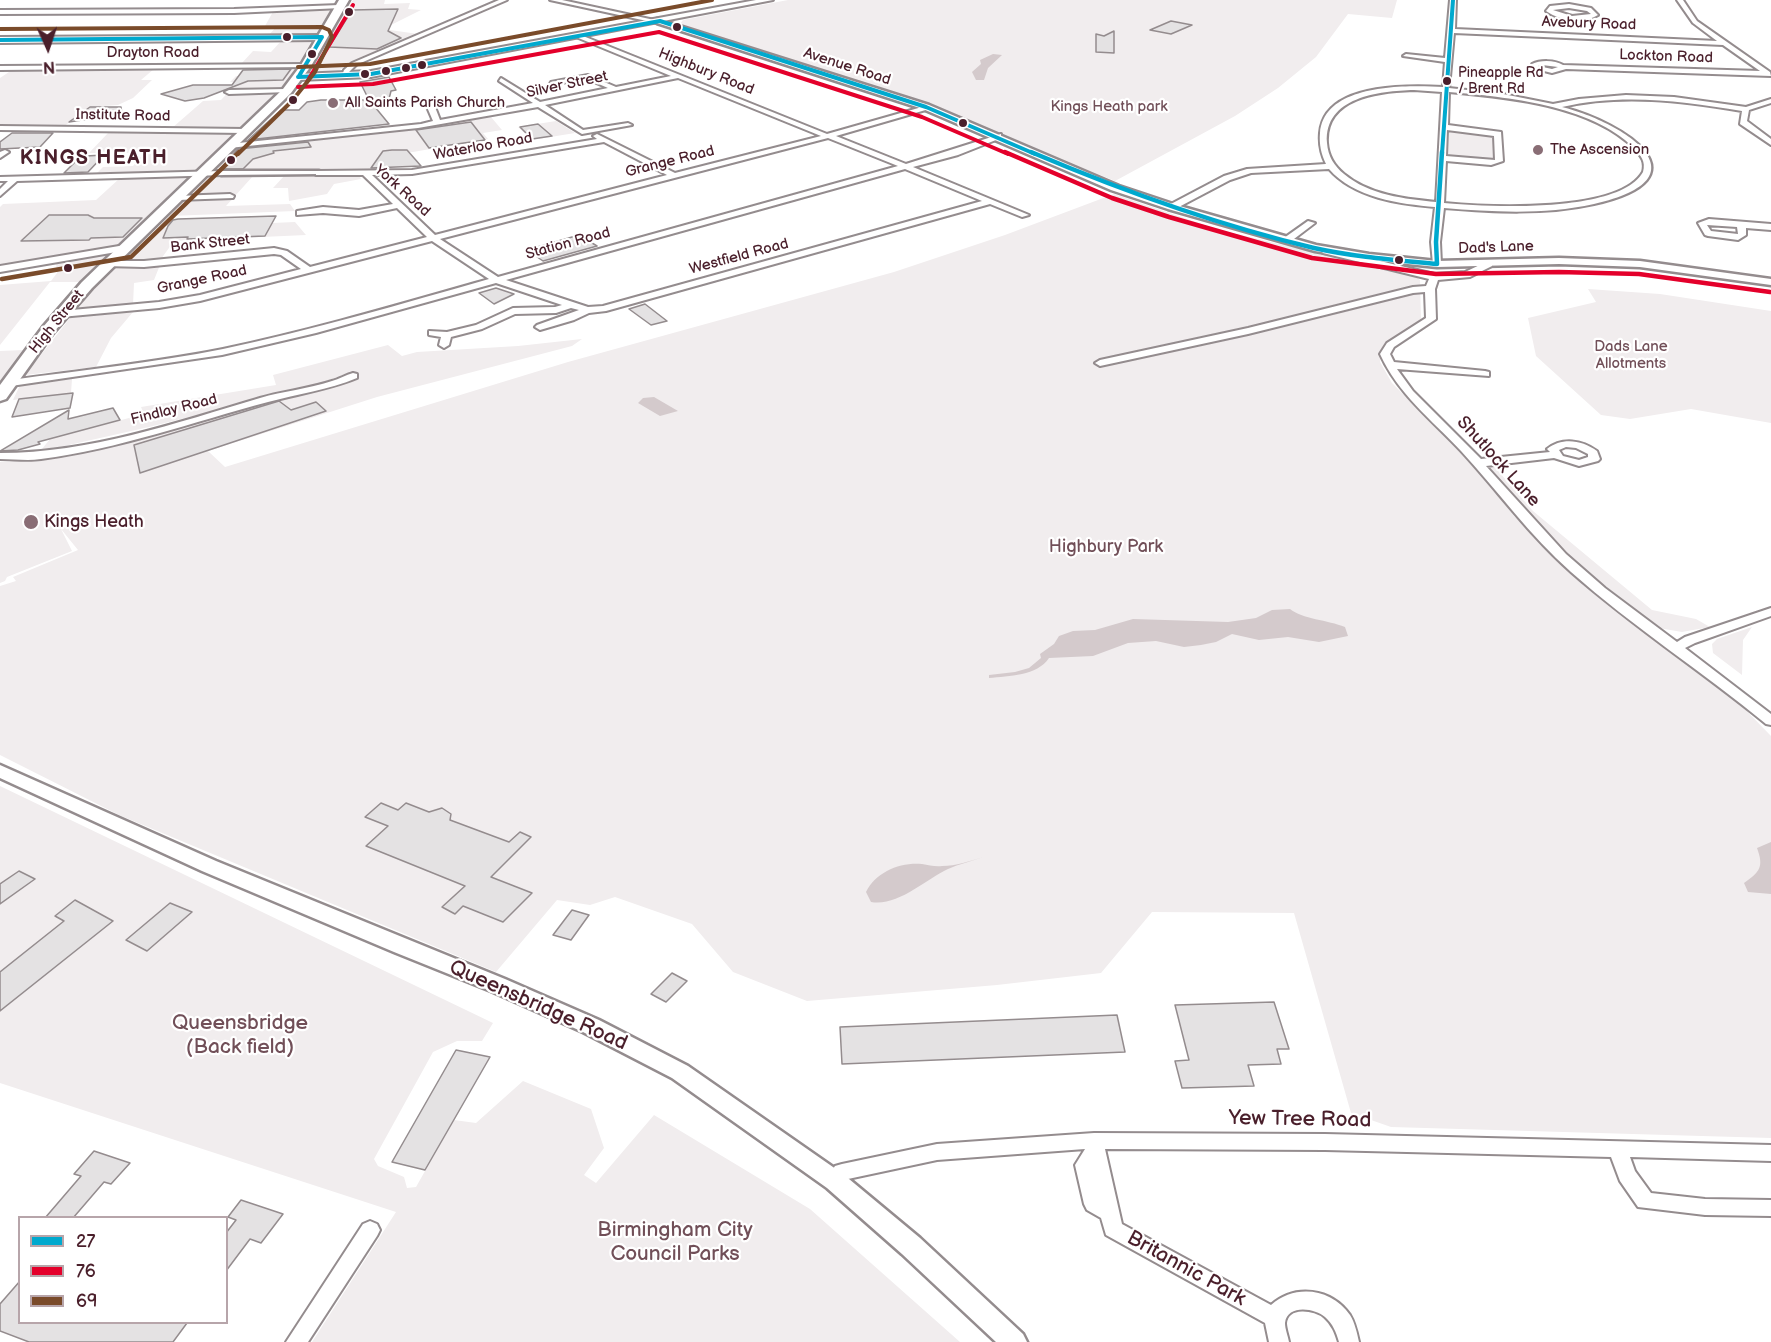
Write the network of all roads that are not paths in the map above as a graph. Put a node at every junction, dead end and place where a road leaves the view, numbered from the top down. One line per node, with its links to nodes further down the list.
1 (504, 0): 26 (street)
2 (553, 0): 10 (street)
3 (613, 0): 10 (street)
4 (769, 0): 13 (main road)
5 (1453, 0): 14 (street)
6 (1680, 0): 19 (street)
7 (341, 4): 9 (street); 16 (highway, High Street)
8 (167, 6): 9 (street)
9 (160, 11): 11 (street)
10 (610, 11): 13 (street)
11 (0, 12)
12 (1575, 18): 12 (street); 17 (street)
13 (658, 21): 15 (main road); 39 (street, Avenue Road)
14 (1450, 31): 17 (street, Avebury Road); 21 (street)
15 (578, 36): 26 (main road); 27 (street, Highbury Road)
16 (322, 37): 18 (main road); 22 (highway, High Street)
17 (1586, 37): 19 (street, Avebury Road)
18 (0, 40)
19 (1726, 43): 25 (street)
20 (1407, 56): 21 (street)
21 (1448, 60): 32 (street)
22 (306, 66): 24 (street, Drayton Road); 28 (highway, High Street)
23 (1563, 67): 25 (street, Lockton Road)
24 (0, 68)
25 (1770, 74)
26 (345, 76): 28 (main road)
27 (680, 76): 31 (street, Silver Street); 47 (street, Highbury Road)
28 (298, 77): 33 (highway, High Street)
29 (501, 80): 36 (street)
30 (551, 84): 31 (street)
31 (615, 89): 36 (street, Silver Street)
32 (1445, 90): 37 (street); 42 (street); 54 (street)
33 (287, 91): 34 (street); 44 (highway, High Street)
34 (229, 92)
35 (1771, 101): 40 (street)
36 (541, 104): 41 (street, Silver Street); 45 (street)
37 (1553, 106): 40 (street); 67 (street)
38 (431, 107): 41 (street)
39 (926, 107): 47 (street, Grange Road); 48 (street, Avenue Road)
40 (1746, 109): 50 (street)
41 (437, 123): 51 (street, Silver Street)
42 (1444, 127): 52 (street); 52 (street)
43 (0, 128): 44 (street, Institute Road)
44 (245, 131): 51 (highway, High Street)
45 (590, 132): 46 (street); 49 (street)
46 (638, 132)
47 (826, 135): 53 (street, Highbury Road); 59 (street, Grange Road)
48 (998, 136): 53 (street, Station Road); 60 (street, Avenue Road)
49 (604, 140): 58 (street, Waterloo Road); 59 (street)
50 (1771, 143)
51 (229, 146): 55 (highway, High Street)
52 (1442, 158): 67 (street)
53 (904, 166): 66 (street, Highbury Road); 85 (street, Station Road)
54 (1332, 166): 67 (street); 69 (street)
55 (202, 173): 56 (street, York Road); 62 (street, York Road); 65 (highway, High Street)
56 (221, 173): 57 (street, York Road)
57 (319, 173): 58 (street, York Road)
58 (366, 173): 68 (street, York Road)
59 (675, 176): 75 (street, Grange Road)
60 (1089, 177): 69 (street, Dad's Lane)
61 (0, 179): 62 (street, York Road)
62 (14, 179): 63 (street)
63 (0, 194)
64 (230, 196): 65 (street)
65 (177, 198): 77 (highway, High Street)
66 (990, 201): 71 (street, Highbury Road); 89 (street, Westfield Road)
67 (1440, 204): 80 (street)
68 (400, 206): 70 (street); 75 (street, York Road)
69 (1172, 207): 76 (street, Dad's Lane)
70 (300, 213)
71 (1025, 214)
72 (1311, 223): 76 (street)
73 (1741, 225): 74 (street)
74 (1771, 227)
75 (433, 238): 83 (street, Grange Road); 85 (street, York Road)
76 (1287, 240): 78 (street, Dad's Lane)
77 (125, 248): 79 (highway, High Street); 82 (street)
78 (1315, 248): 80 (street, Dad's Lane); 84 (street)
79 (108, 264): 83 (street, Bank Street); 90 (highway, High Street)
80 (1437, 264): 81 (street, Dad's Lane)
81 (1489, 264): 84 (street); 86 (street, Dad's Lane)
82 (0, 269)
83 (309, 271): 90 (street, Grange Road)
84 (1434, 277): 87 (street)
85 (495, 280): 88 (street, Westfield Road); 97 (street, Station Road)
86 (1771, 282)
87 (1430, 289): 93 (street); 94 (street)
88 (571, 305): 89 (street, Westfield Road); 92 (street)
89 (586, 310): 91 (street)
90 (61, 314): 97 (highway, High Street)
91 (540, 327)
92 (432, 333)
93 (1100, 363)
94 (1389, 365): 95 (street); 101 (street, Shutlock Lane)
95 (1485, 374)
96 (353, 376): 100 (street, Findlay Road)
97 (9, 378): 98 (highway, High Street)
98 (0, 396)
99 (1555, 455): 101 (street)
100 (0, 456)
101 (1479, 463): 103 (street, Shutlock Lane)
102 (1771, 612): 103 (street)
103 (1677, 648): 104 (street, Shutlock Lane)
104 (1771, 721)
105 (0, 771): 109 (street, Queensbridge Road)
106 (1095, 1145): 107 (street, Yew Tree Road); 109 (street, Yew Tree Road); 112 (street, Britannic Park)
107 (1617, 1148): 108 (street, Yew Tree Road); 110 (street)
108 (1771, 1153)
109 (835, 1181): 114 (street, Queensbridge Road)
110 (1771, 1208)
111 (370, 1230): 113 (street)
112 (1275, 1318): 115 (street); 116 (street)
113 (296, 1342)
114 (1014, 1342)
115 (1279, 1342)
116 (1349, 1342)

